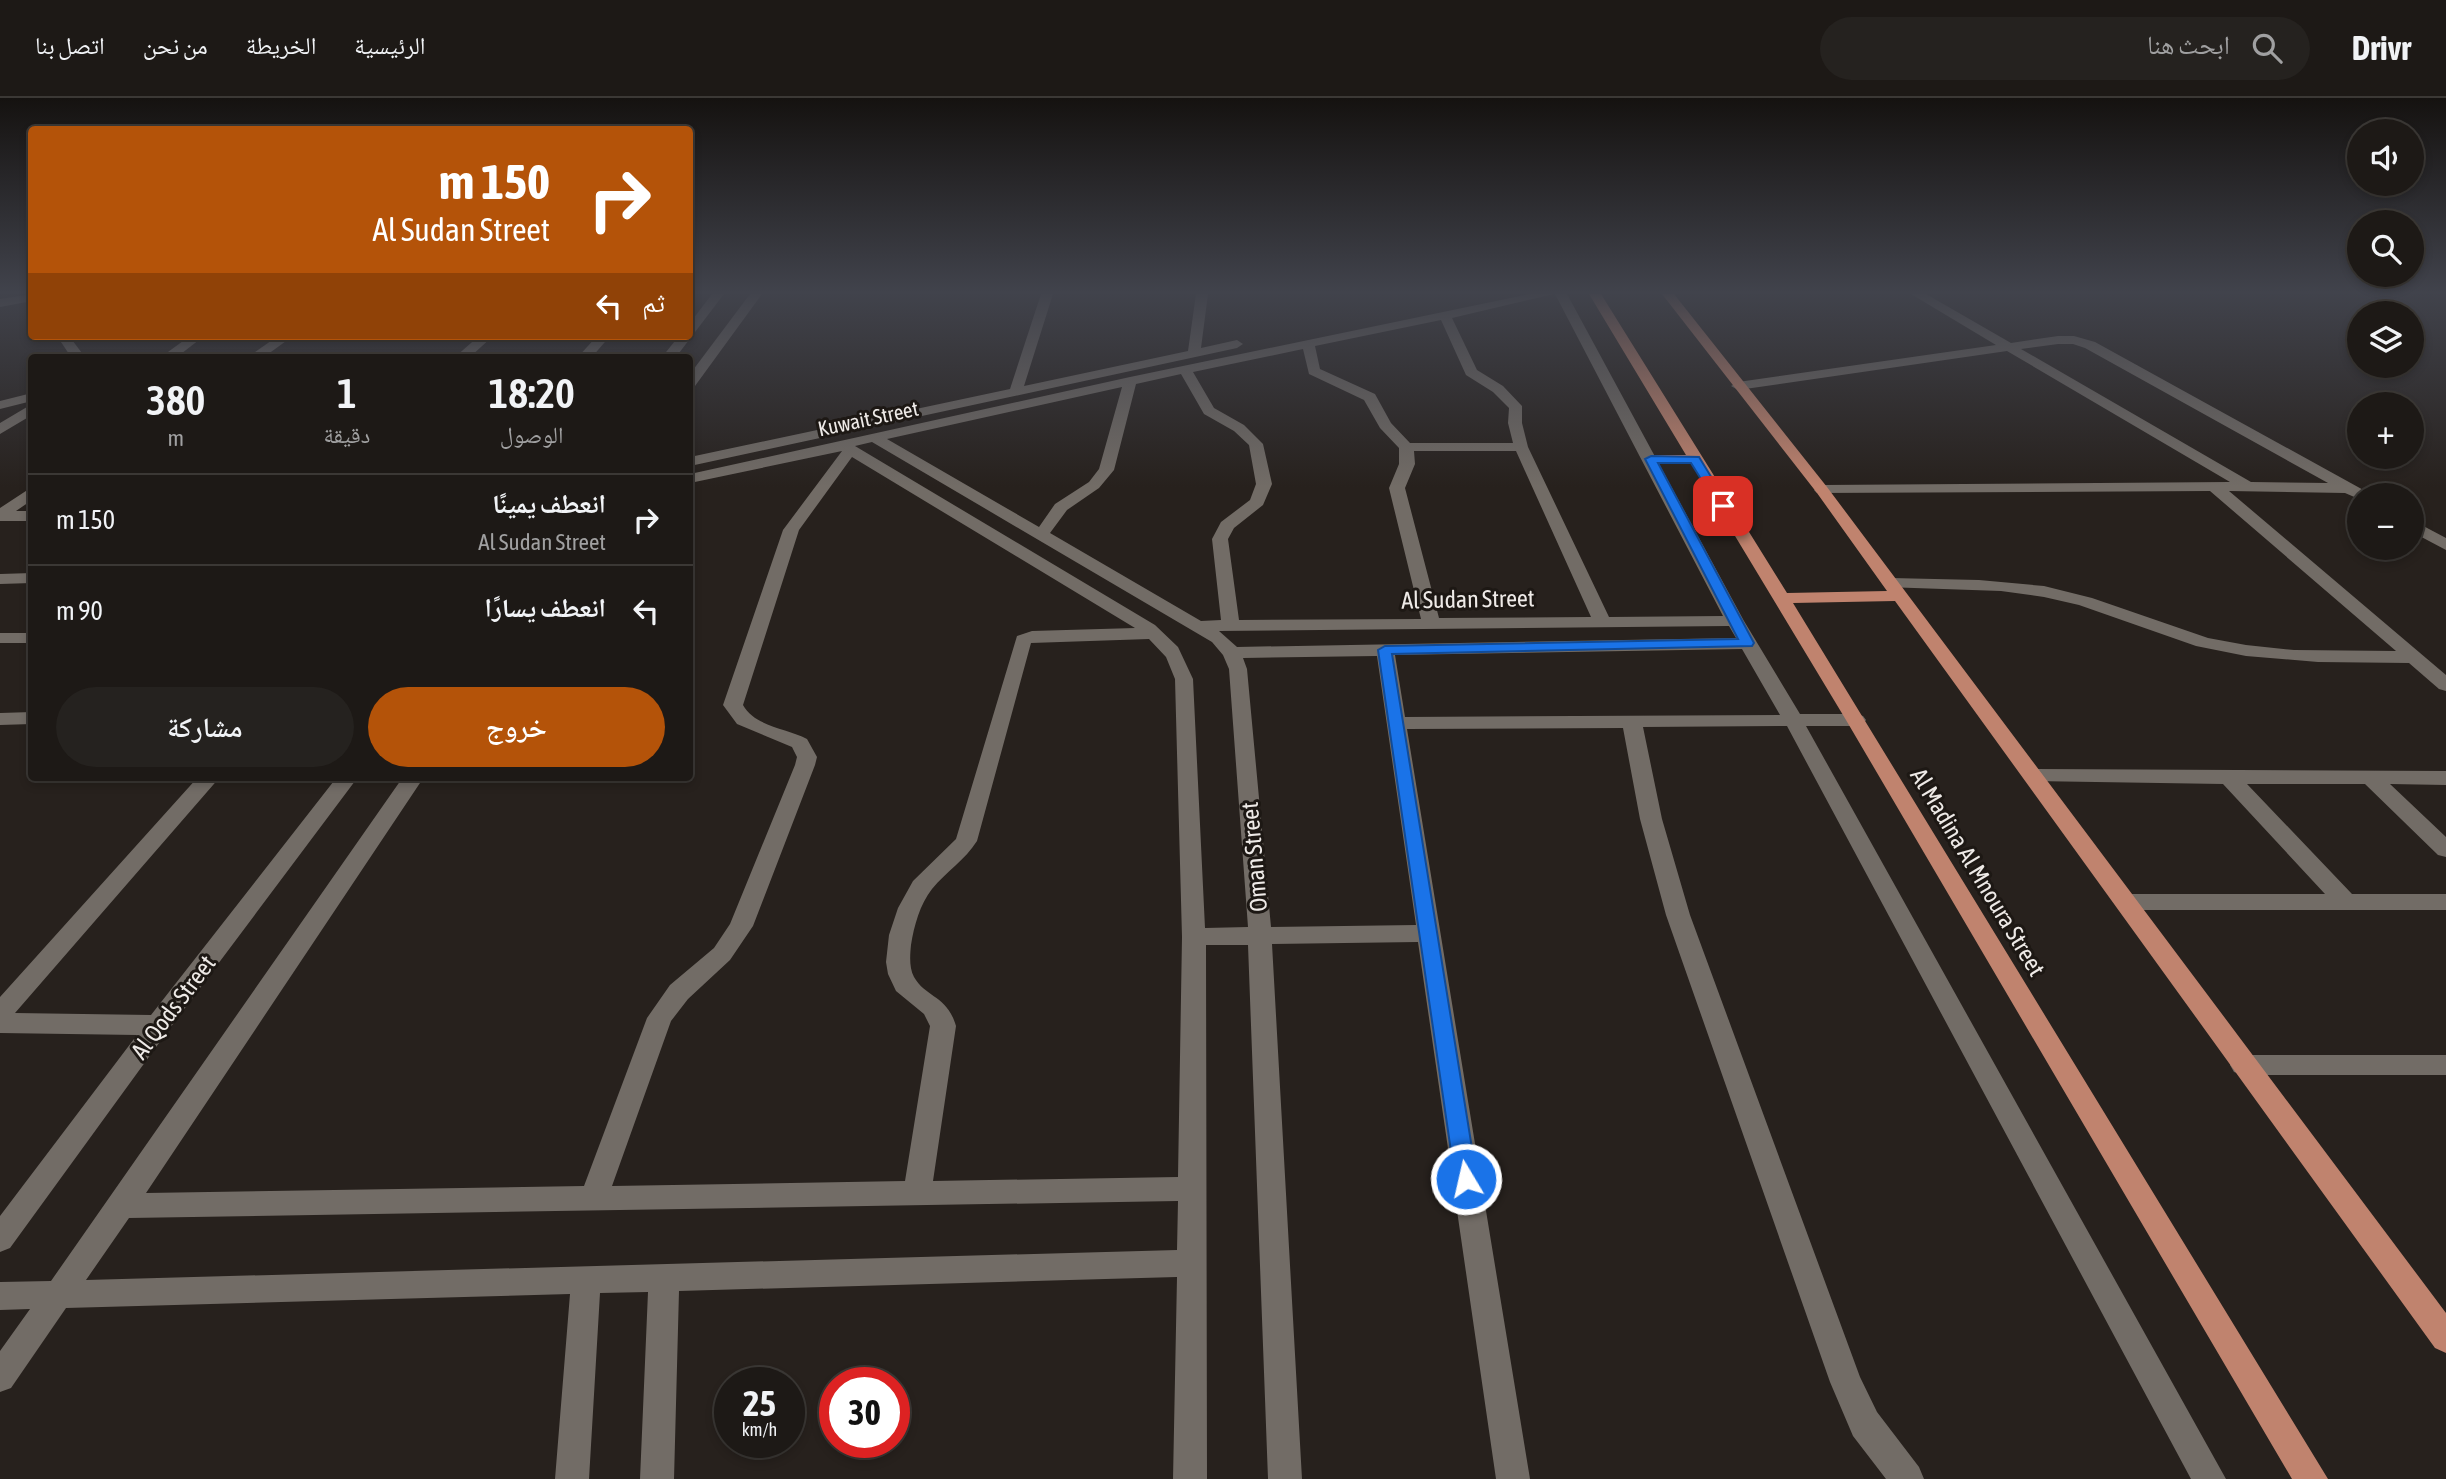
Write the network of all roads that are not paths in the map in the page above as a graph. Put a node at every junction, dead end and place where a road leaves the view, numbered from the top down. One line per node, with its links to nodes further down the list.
1 (708, 358): 15 (street)
2 (1026, 358): 19 (street)
3 (1167, 358): 14 (street, Kuwait Street)
4 (1240, 358): 13 (street, Kuwait Street)
5 (1311, 358): 25 (street)
6 (1465, 358): 26 (street)
7 (1596, 358): 28 (street)
8 (1634, 358): 29 (main road, Al Madina Al Mnoura Street)
9 (1717, 358): 18 (main road)
10 (1929, 358): 18 (street)
11 (2029, 358): 33 (street)
12 (2114, 358): 34 (street)
13 (1185, 370): 16 (street, Kuwait Street); 53 (street)
14 (1096, 373): 17 (street); 19 (street, Kuwait Street)
15 (693, 379)
16 (1130, 381): 17 (street, Kuwait Street); 41 (street)
17 (1111, 385): 24 (street, Kuwait Street)
18 (1738, 386): 35 (main road)
19 (1016, 391): 30 (street, Kuwait Street)
20 (28, 398): 21 (street)
21 (0, 405)
22 (28, 411): 23 (street)
23 (0, 430)
24 (875, 438): 27 (street, Kuwait Street); 41 (street)
25 (1406, 447): 26 (street); 51 (street)
26 (1521, 447): 50 (street)
27 (847, 448): 31 (street, Kuwait Street); 48 (street); 89 (street)
28 (1651, 459): 29 (main road); 49 (street)
29 (1695, 459): 46 (main road, Al Madina Al Mnoura Street)
30 (693, 461)
31 (693, 477)
32 (2213, 485): 33 (street); 35 (street); 60 (street)
33 (2248, 485): 36 (street)
34 (2347, 488)
35 (1822, 490): 45 (main road)
36 (2347, 491)
37 (28, 495): 38 (street)
38 (0, 516): 39 (street)
39 (28, 516)
40 (2424, 532): 42 (street)
41 (1040, 536): 47 (street)
42 (2446, 544)
43 (28, 578): 44 (street)
44 (0, 579)
45 (1895, 590): 46 (main road); 60 (street); 68 (main road)
46 (1780, 598): 65 (main road, Al Madina Al Mnoura Street)
47 (1156, 601): 48 (street); 52 (street)
48 (1128, 617): 54 (street)
49 (1735, 621): 50 (street, Al Sudan Street); 57 (street)
50 (1603, 623): 51 (street, Al Sudan Street)
51 (1431, 624): 53 (street, Al Sudan Street)
52 (1201, 626): 53 (street, Al Sudan Street); 59 (street)
53 (1231, 626)
54 (1153, 633): 81 (street); 88 (street)
55 (28, 638): 56 (street)
56 (0, 639)
57 (1747, 643): 58 (street, Al Sudan Street); 64 (street)
58 (1385, 650): 59 (street, Al Sudan Street); 67 (street)
59 (1232, 653): 80 (street, Oman Street)
60 (2414, 657): 61 (street)
61 (2446, 685)
62 (28, 718): 63 (street)
63 (0, 719)
64 (1793, 720): 65 (street); 66 (street); 105 (street)
65 (1856, 720): 106 (main road, Al Madina Al Mnoura Street)
66 (1632, 721): 67 (street); 104 (street)
67 (1396, 723): 79 (street)
68 (2035, 776): 69 (street); 76 (main road)
69 (2229, 777): 70 (street); 77 (street)
70 (2371, 778): 71 (street); 75 (street)
71 (2446, 778)
72 (206, 781): 82 (street)
73 (345, 781): 84 (street, Al Qods Street)
74 (411, 781): 90 (street)
75 (2446, 850)
76 (2126, 902): 77 (street); 85 (main road)
77 (2346, 902): 78 (street)
78 (2446, 902)
79 (1428, 933): 80 (street); 103 (street)
80 (1260, 936): 81 (street); 102 (street, Oman Street)
81 (1194, 937): 87 (street)
82 (0, 1014)
83 (0, 1023): 84 (street)
84 (158, 1025): 91 (street, Al Qods Street)
85 (2244, 1065): 86 (street); 97 (main road)
86 (2446, 1065)
87 (1190, 1189): 88 (street); 92 (street)
88 (916, 1194): 89 (street)
89 (593, 1199): 90 (street)
90 (121, 1206): 95 (street)
91 (0, 1239)
92 (1190, 1264): 93 (street); 101 (street)
93 (664, 1278): 94 (street); 100 (street)
94 (586, 1280): 95 (street); 99 (street)
95 (59, 1294): 96 (street); 98 (street)
96 (0, 1296)
97 (2446, 1338)
98 (0, 1377)
99 (572, 1479)
100 (657, 1479)
101 (1190, 1479)
102 (1286, 1479)
103 (1513, 1479)
104 (1907, 1479)
105 (2209, 1479)
106 (2311, 1479)

